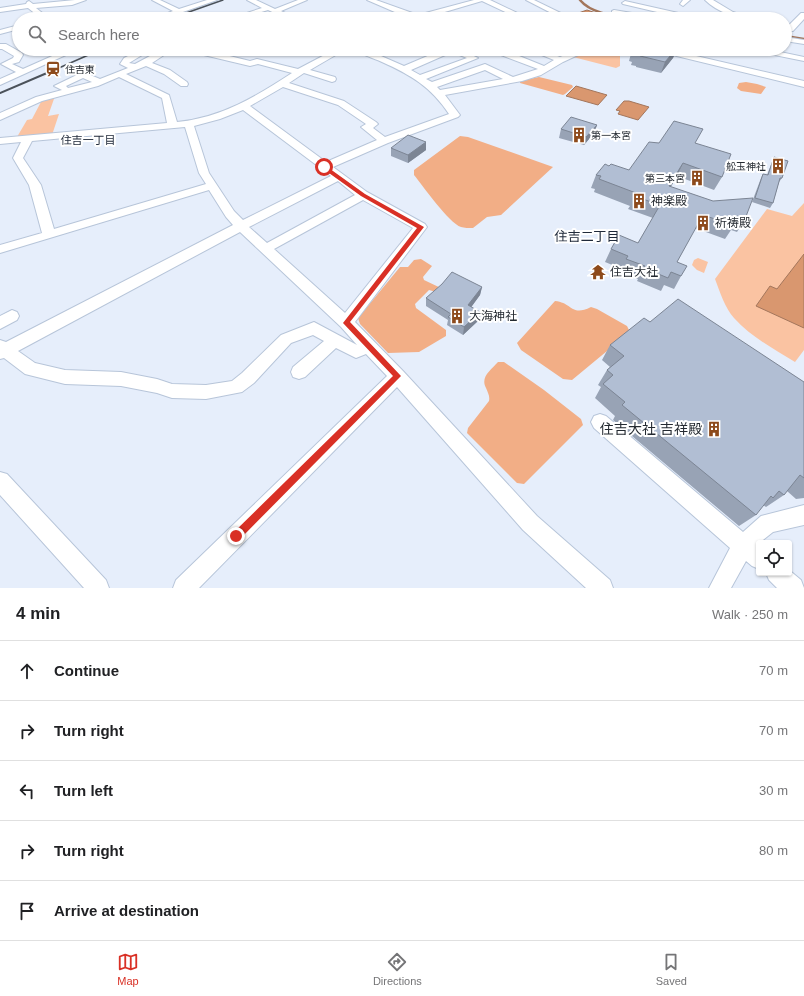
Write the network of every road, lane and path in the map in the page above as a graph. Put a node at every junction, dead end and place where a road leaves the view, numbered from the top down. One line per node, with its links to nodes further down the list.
1 (83, 0): 13 (street)
2 (155, 0): 17 (street)
3 (214, 0): 17 (street)
4 (250, 0): 16 (street)
5 (304, 0): 16 (street)
6 (370, 0): 23 (street)
7 (480, 0): 14 (street)
8 (485, 0): 25 (street)
9 (529, 0): 26 (street)
10 (708, 0): 29 (street)
11 (626, 1): 27 (street); 28 (street)
12 (453, 2): 14 (street)
13 (29, 4): 15 (street); 19 (street)
14 (464, 6): 18 (street)
15 (0, 10)
16 (271, 10): 21 (street); 22 (street)
17 (179, 11): 20 (street)
18 (437, 11): 24 (street)
19 (38, 12)
20 (176, 12)
21 (262, 12)
22 (276, 12)
23 (401, 12)
24 (434, 12)
25 (511, 12)
26 (554, 12)
27 (614, 12)
28 (669, 12)
29 (728, 12)
30 (802, 18): 31 (street)
31 (792, 27)
32 (12, 29): 33 (street)
33 (0, 32)
34 (792, 40): 35 (street)
35 (804, 42)
36 (0, 46): 37 (street)
37 (12, 51)
38 (18, 56): 62 (street)
39 (59, 56): 62 (street)
40 (135, 56): 58 (street)
41 (158, 56): 57 (street)
42 (222, 56): 61 (street)
43 (329, 56): 61 (street)
44 (374, 56): 60 (street)
45 (436, 56): 60 (street)
46 (469, 56): 66 (street)
47 (512, 56): 59 (street)
48 (549, 56): 56 (street)
49 (570, 56): 56 (street)
50 (685, 56): 54 (street)
51 (699, 56): 54 (street)
52 (771, 56): 64 (street)
53 (792, 56): 55 (street)
54 (697, 59): 64 (street)
55 (804, 59)
56 (560, 60): 59 (street)
57 (146, 63): 58 (street); 71 (street)
58 (135, 67): 63 (street)
59 (545, 69): 67 (street)
60 (404, 70): 66 (street)
61 (300, 71): 65 (street); 70 (street)
62 (22, 72): 68 (street)
63 (120, 74): 69 (street); 78 (street)
64 (760, 74): 72 (street)
65 (332, 79)
66 (418, 79): 73 (street)
67 (512, 80): 73 (street); 73 (street)
68 (0, 82)
69 (100, 82): 74 (street); 74 (street)
70 (281, 83): 75 (street); 81 (street)
71 (184, 84)
72 (804, 84)
73 (434, 90): 81 (street)
74 (70, 91): 76 (street)
75 (244, 106): 77 (street); 82 (street)
76 (0, 117)
77 (189, 124): 78 (street); 84 (street)
78 (172, 126): 79 (street)
79 (28, 139): 80 (street); 87 (street)
80 (0, 141)
81 (384, 141): 82 (street)
82 (324, 167): 83 (street)
83 (338, 177): 85 (street); 86 (street)
84 (212, 186): 86 (street); 87 (street)
85 (363, 195): 88 (street); 90 (street)
86 (241, 226): 88 (street); 93 (street)
87 (49, 235): 89 (street)
88 (267, 248): 90 (street)
89 (0, 250)
90 (346, 323): 92 (street)
91 (335, 340): 92 (street); 93 (street); 94 (street)
92 (369, 346): 95 (street)
93 (2, 350)
94 (300, 372)
95 (398, 376): 103 (street); 104 (street)
96 (600, 422): 99 (street)
97 (0, 481): 102 (street)
98 (804, 516): 99 (street)
99 (743, 545): 100 (street); 105 (street)
100 (756, 556)
101 (779, 576): 106 (street)
102 (98, 588)
103 (184, 588)
104 (602, 588)
105 (720, 588)
106 (793, 588)

